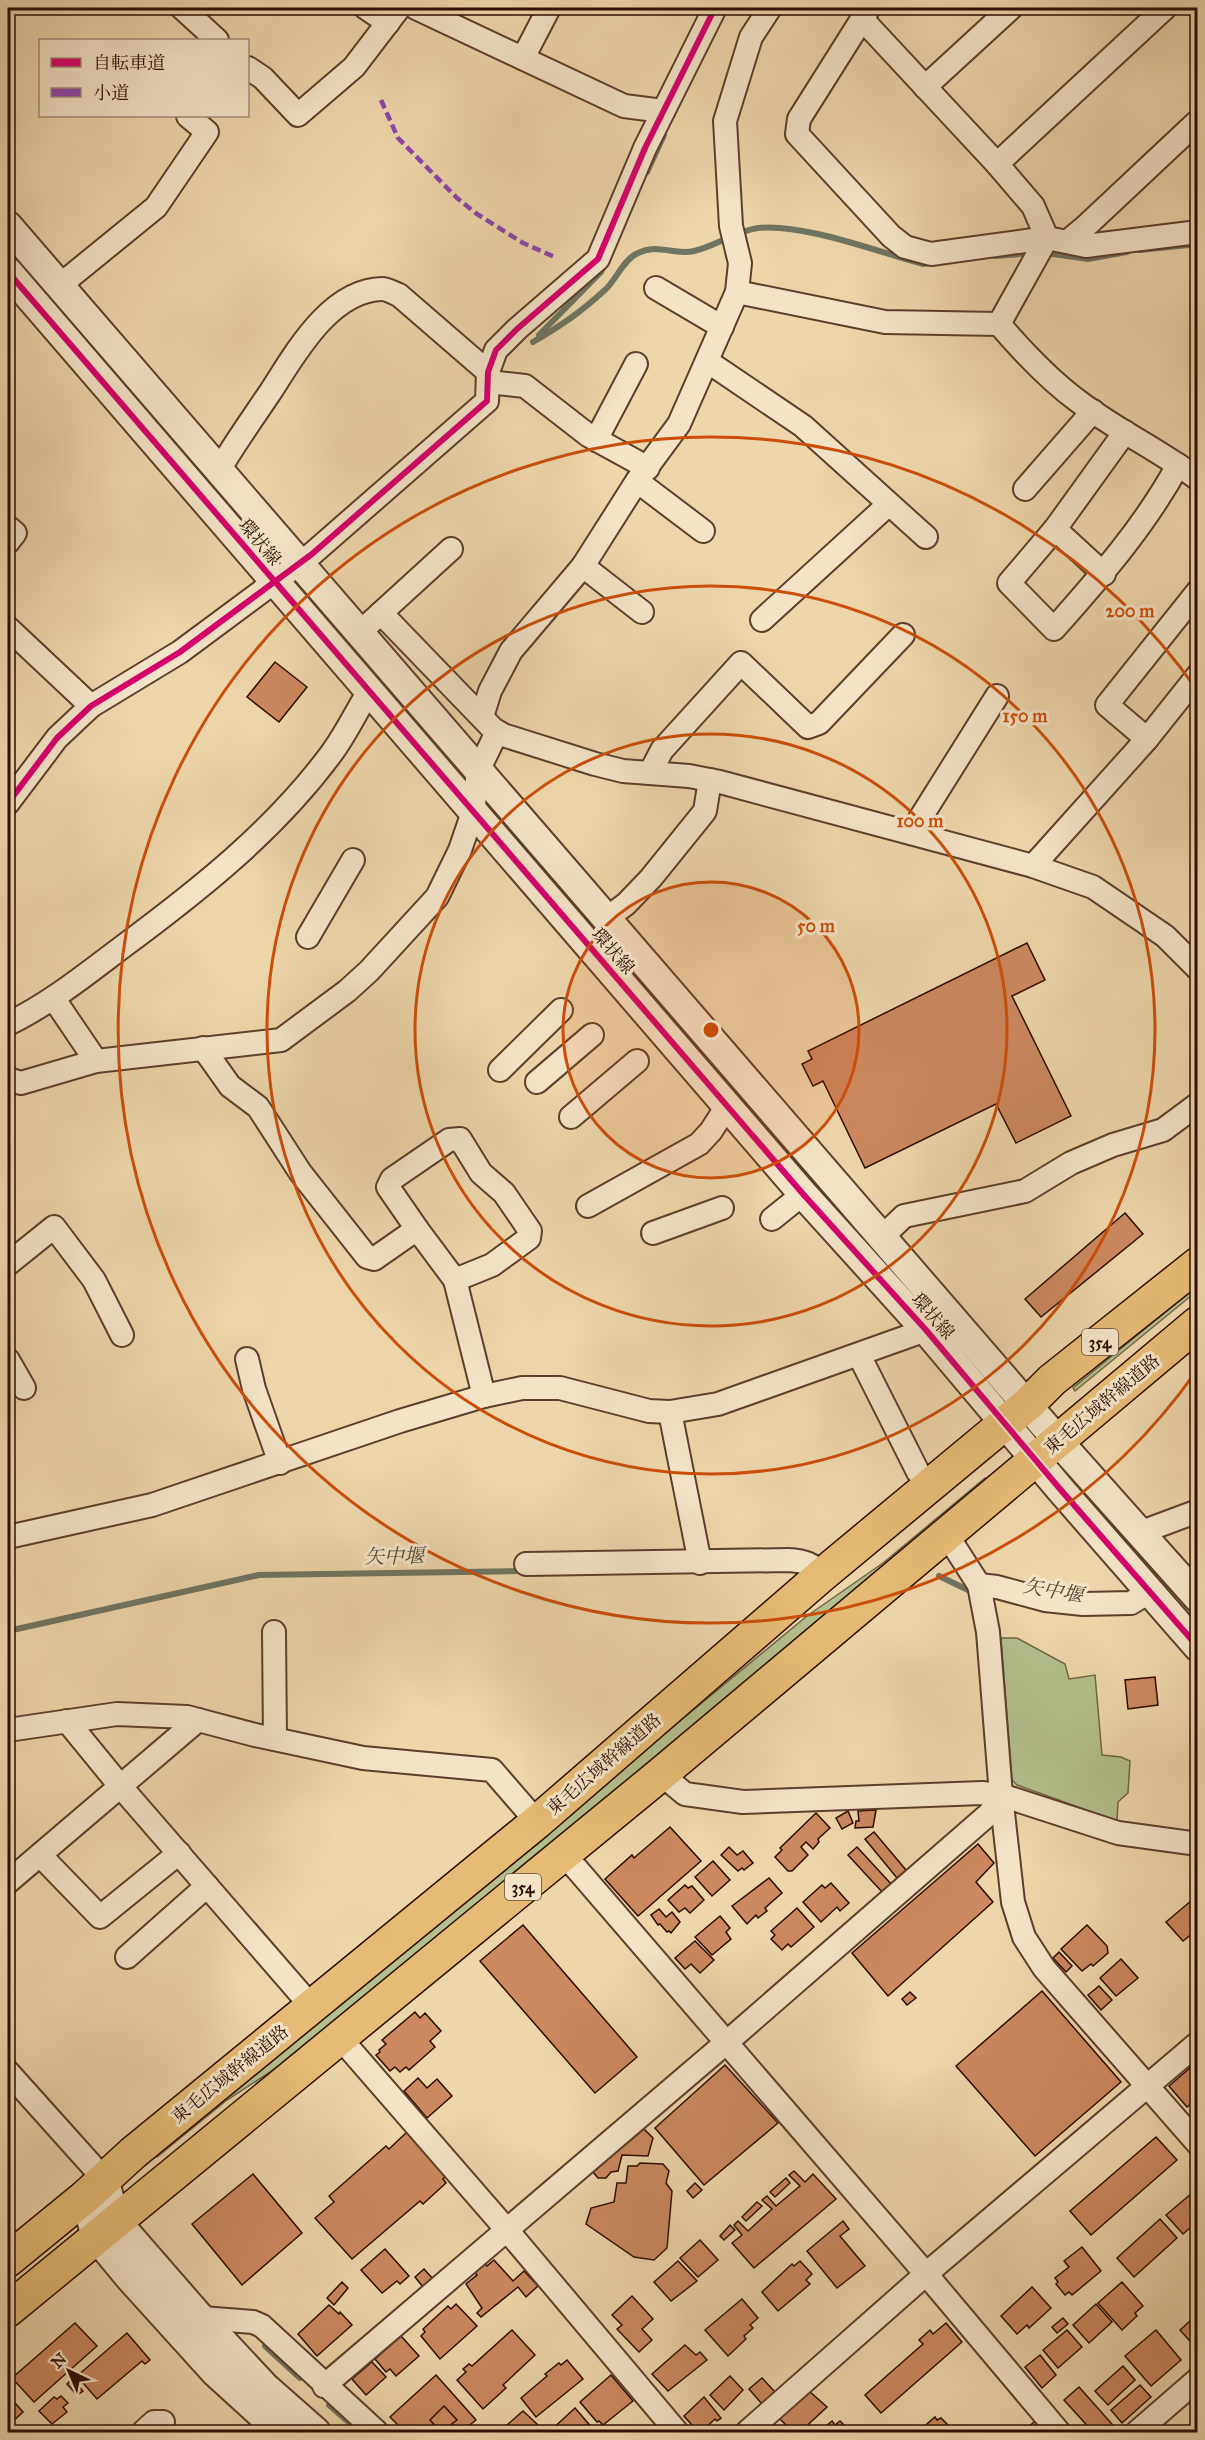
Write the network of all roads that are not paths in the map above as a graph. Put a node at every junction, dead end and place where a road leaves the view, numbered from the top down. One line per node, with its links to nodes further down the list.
1 (182, 8): 11 (street)
2 (366, 8): 10 (street)
3 (416, 8): 12 (street)
4 (549, 8): 12 (street)
5 (714, 8): 15 (street)
6 (770, 8): 25 (street)
7 (1011, 8): 14 (street)
8 (1165, 8): 18 (street)
9 (865, 13): 14 (street); 21 (street)
10 (394, 15): 13 (street)
11 (205, 37)
12 (524, 58): 15 (street)
13 (249, 69)
14 (925, 87): 18 (street)
15 (663, 111): 30 (street)
16 (189, 117): 23 (street)
17 (1197, 121): 21 (street)
18 (997, 164): 21 (street)
19 (8, 226): 23 (street, 環状線)
20 (1197, 232): 21 (street)
21 (1057, 240): 26 (street)
22 (8, 272): 49 (street, 環状線)
23 (59, 286): 35 (street, 環状線)
24 (656, 288): 27 (street)
25 (737, 292): 26 (street); 27 (street)
26 (999, 324): 31 (street)
27 (722, 327): 28 (street)
28 (707, 361): 36 (street); 39 (street)
29 (636, 364): 33 (street)
30 (488, 377): 33 (street); 35 (street); 46 (street)
31 (1094, 411): 32 (street); 38 (street)
32 (1125, 432): 34 (street); 41 (street)
33 (596, 440): 36 (street)
34 (1178, 465): 37 (street); 48 (street)
35 (219, 472): 46 (street, 環状線)
36 (642, 475): 42 (street); 47 (street)
37 (1197, 479)
38 (1024, 489)
39 (889, 504): 43 (street); 53 (street)
40 (8, 527): 44 (street)
41 (1055, 529): 48 (street); 48 (street)
42 (703, 531)
43 (926, 537)
44 (8, 542)
45 (451, 549): 51 (street)
46 (299, 564): 49 (street); 55 (street, 環状線)
47 (583, 566): 52 (street); 61 (street)
48 (1104, 573)
49 (274, 583): 58 (street, 環状線); 60 (street)
50 (1197, 591): 62 (street)
51 (381, 612): 55 (street); 61 (street)
52 (642, 612)
53 (762, 620)
54 (8, 628): 60 (street)
55 (360, 632): 63 (street, 環状線)
56 (903, 635): 64 (street)
57 (1197, 675): 62 (street)
58 (369, 691): 67 (street, 環状線); 74 (street)
59 (998, 696): 68 (street)
60 (91, 706): 66 (street)
61 (489, 724): 63 (street); 64 (street)
62 (1147, 739): 70 (street)
63 (478, 771): 67 (street); 71 (street, 環状線)
64 (650, 773): 65 (street)
65 (710, 780): 68 (street); 71 (street)
66 (8, 803)
67 (473, 812): 78 (street); 85 (street, 環状線)
68 (911, 833): 70 (street)
69 (353, 860): 72 (street)
70 (1033, 866): 73 (street)
71 (606, 920): 93 (street, 環状線)
72 (308, 937)
73 (1197, 969)
74 (54, 999): 76 (street); 80 (street)
75 (561, 1010): 81 (street)
76 (8, 1024)
77 (592, 1035): 83 (street)
78 (203, 1048): 80 (street); 91 (street)
79 (637, 1060): 86 (street)
80 (96, 1061): 82 (street)
81 (500, 1070)
82 (8, 1078)
83 (537, 1082)
84 (1197, 1104): 93 (street)
85 (727, 1106): 87 (street, 環状線); 88 (street)
86 (571, 1117)
87 (803, 1194): 90 (street); 98 (street, 環状線)
88 (588, 1206)
89 (722, 1208): 92 (street)
90 (772, 1218)
91 (417, 1229): 96 (street); 96 (street)
92 (653, 1233)
93 (882, 1237): 106 (street, 環状線)
94 (8, 1264): 99 (street)
95 (1197, 1264): 106 (highway, 東毛広域幹線道路 / 354)
96 (455, 1280): 104 (street)
97 (1197, 1323): 107 (highway, 東毛広域幹線道路 / 354)
98 (927, 1330): 100 (street); 106 (street, 環状線)
99 (122, 1335)
100 (858, 1355): 105 (street); 109 (street)
101 (247, 1359): 108 (street)
102 (8, 1360): 103 (street)
103 (24, 1388)
104 (484, 1396): 105 (street); 108 (street)
105 (670, 1412): 114 (street)
106 (1016, 1414): 107 (street, 環状線); 109 (highway, 東毛広域幹線道路 / 354)
107 (1047, 1451): 111 (street, 環状線); 112 (highway, 東毛広域幹線道路 / 354); 118 (street, 環状線)
108 (280, 1463): 113 (street)
109 (929, 1486): 116 (highway, 東毛広域幹線道路 / 354)
110 (1197, 1511): 111 (street)
111 (1139, 1533): 119 (street, 環状線)
112 (947, 1535): 117 (street); 126 (highway, 東毛広域幹線道路 / 354)
113 (8, 1537)
114 (700, 1563): 115 (street); 116 (street)
115 (526, 1564)
116 (822, 1575): 129 (highway, 東毛広域幹線道路 / 354)
117 (979, 1585): 118 (street); 128 (street)
118 (1149, 1592): 121 (street, 環状線)
119 (1196, 1594)
120 (274, 1632): 125 (street)
121 (1197, 1647)
122 (198, 1720): 123 (street); 125 (street); 127 (street)
123 (67, 1721): 124 (street); 127 (street)
124 (8, 1730)
125 (275, 1739): 129 (street)
126 (660, 1774): 128 (street); 132 (highway, 東毛広域幹線道路 / 354)
127 (121, 1787): 131 (street); 133 (street)
128 (1001, 1795): 130 (street); 139 (street); 142 (street)
129 (537, 1822): 137 (highway, 東毛広域幹線道路 / 354)
130 (1197, 1844)
131 (179, 1853): 133 (street); 135 (street)
132 (561, 1854): 138 (highway, 東毛広域幹線道路 / 354); 139 (street)
133 (40, 1855): 134 (street)
134 (8, 1882)
135 (207, 1886): 136 (street); 137 (street)
136 (127, 1957)
137 (312, 2007): 144 (highway, 東毛広域幹線道路 / 354)
138 (340, 2039): 145 (highway, 東毛広域幹線道路 / 354); 146 (street)
139 (726, 2042): 146 (street); 148 (street)
140 (1197, 2043): 142 (street)
141 (8, 2072): 144 (street)
142 (1148, 2085): 143 (street); 148 (street)
143 (1197, 2144)
144 (95, 2188): 145 (street); 147 (highway, 東毛広域幹線道路 / 354)
145 (106, 2229): 149 (highway, 東毛広域幹線道路 / 354); 150 (street); 155 (street)
146 (507, 2230): 152 (street); 158 (street)
147 (8, 2260)
148 (926, 2274): 159 (street); 160 (street)
149 (8, 2310)
150 (196, 2313): 152 (street); 156 (street)
151 (1197, 2379): 161 (street)
152 (324, 2386): 157 (street)
153 (163, 2422): 154 (street)
154 (143, 2433)
155 (281, 2433)
156 (316, 2433)
157 (377, 2433)
158 (677, 2433)
159 (747, 2433)
160 (1059, 2433)
161 (1137, 2433)

